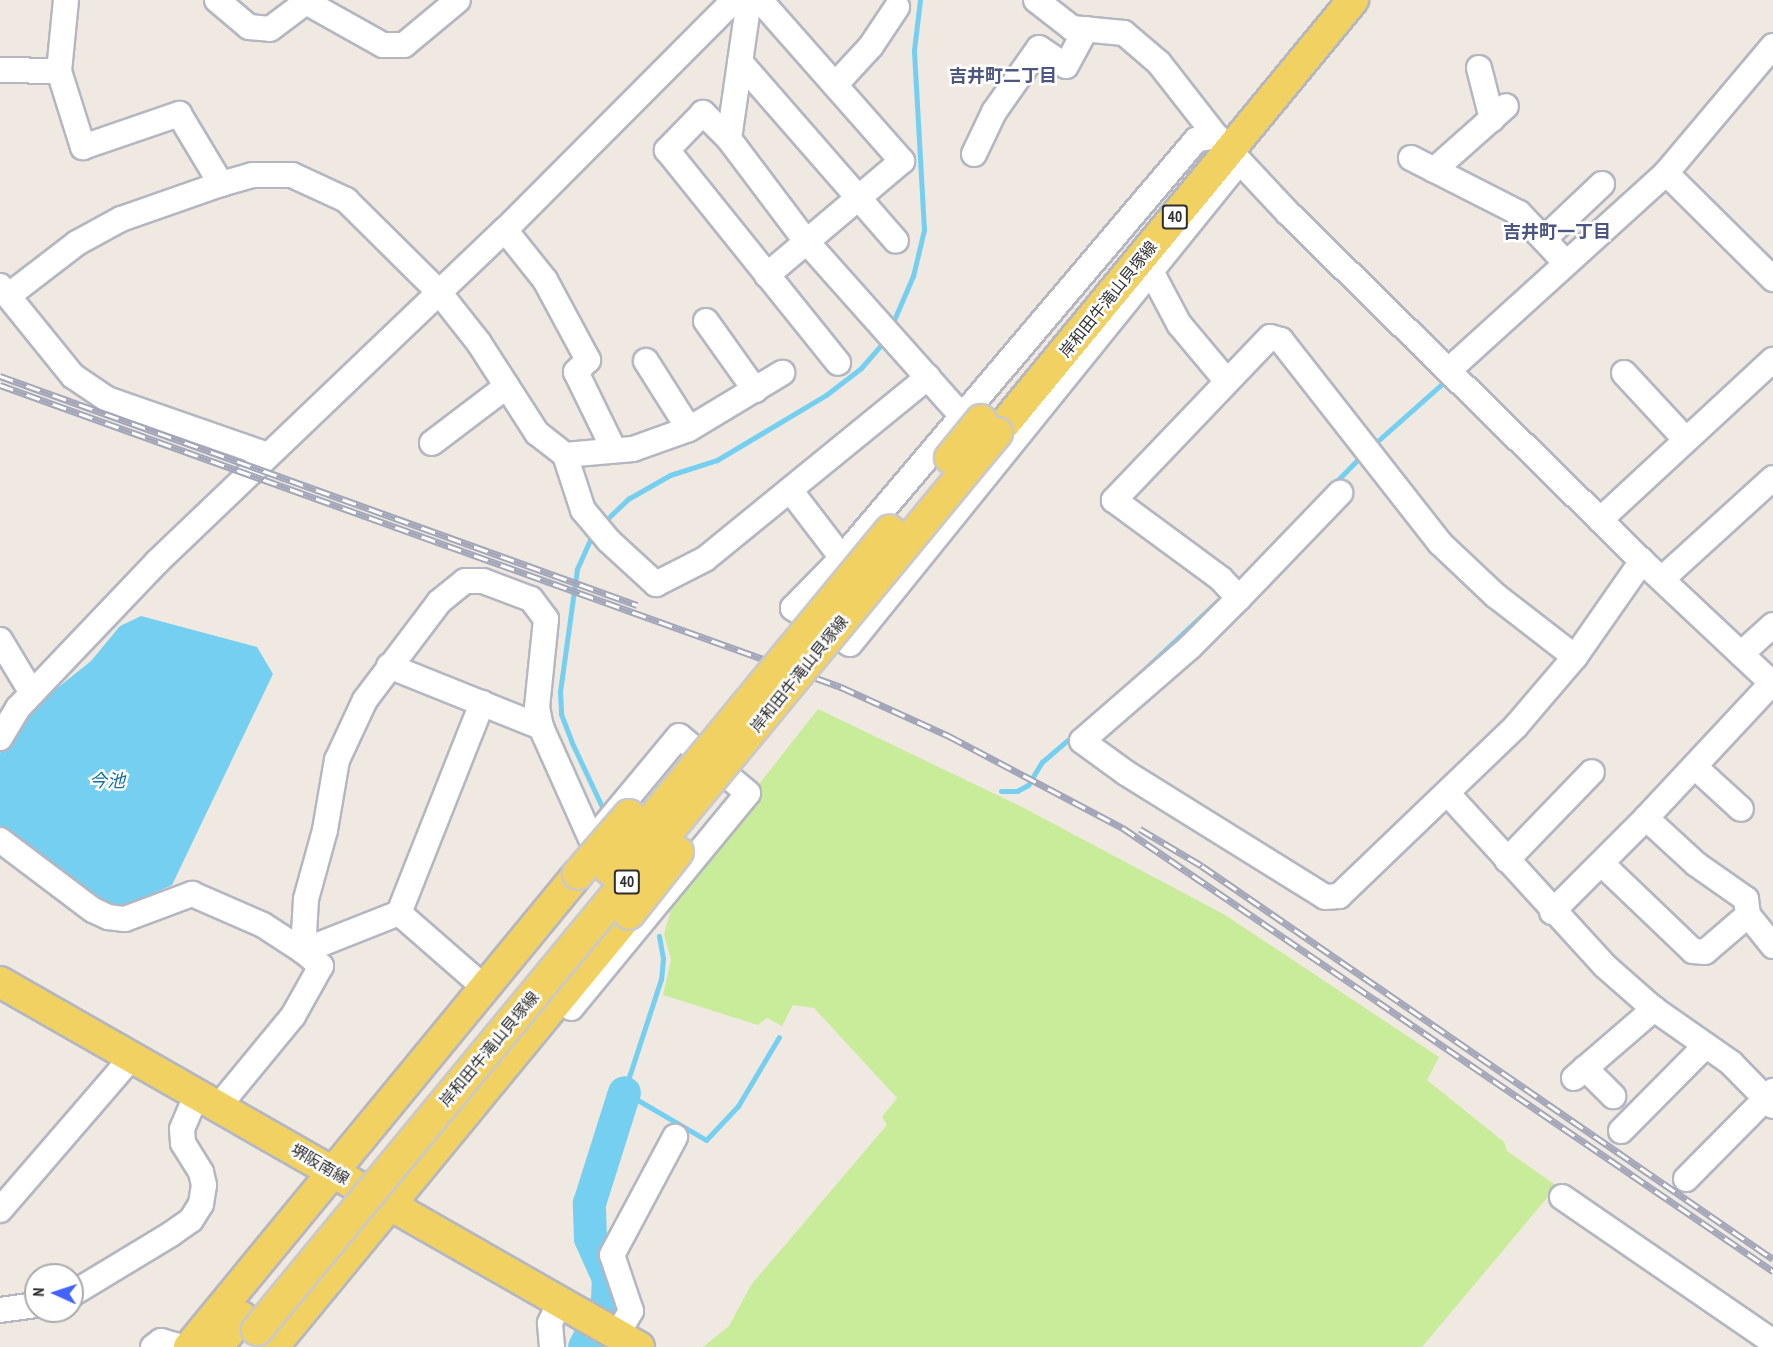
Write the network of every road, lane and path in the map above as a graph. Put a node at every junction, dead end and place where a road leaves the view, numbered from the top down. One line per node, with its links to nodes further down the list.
1 (66, 0): 16 (street)
2 (216, 0): 3 (street)
3 (458, 0)
4 (734, 0): 27 (street)
5 (749, 0): 13 (street)
6 (760, 0): 17 (street)
7 (1036, 0): 11 (street)
8 (1326, 0): 19 (main road, 岸和田牛滝山貝塚線 / 40)
9 (1353, 0): 19 (main road, 岸和田牛滝山貝塚線 / 40)
10 (897, 7): 17 (street)
11 (1086, 29): 19 (street); 20 (street)
12 (1773, 46): 23 (street)
13 (740, 62): 18 (street); 26 (street)
14 (1479, 68): 22 (street)
15 (0, 70): 16 (street)
16 (59, 71): 24 (street)
17 (835, 85): 26 (street)
18 (729, 139): 29 (street); 33 (street)
19 (1224, 143): 32 (street); 41 (street); 48 (main road, 岸和田牛滝山貝塚線 / 40)
20 (974, 154)
21 (1411, 158): 22 (street)
22 (1434, 170): 28 (street)
23 (1665, 172): 31 (street); 34 (street)
24 (221, 184): 35 (street); 36 (street)
25 (1602, 184): 28 (street)
26 (858, 197): 29 (street); 30 (street)
27 (505, 230): 36 (street); 52 (street)
28 (1544, 239): 31 (street)
29 (806, 241): 33 (street); 44 (street)
30 (896, 241)
31 (1566, 263): 41 (street)
32 (1152, 273): 45 (street); 61 (street)
33 (767, 275): 40 (street)
34 (1772, 277)
35 (4, 291): 54 (street)
36 (438, 291): 46 (street); 54 (street)
37 (706, 321): 47 (street)
38 (1773, 360): 50 (street)
39 (646, 361): 49 (street)
40 (838, 363)
41 (1449, 370): 58 (street)
42 (782, 372): 47 (street)
43 (1624, 373): 50 (street)
44 (928, 377): 48 (street); 56 (street)
45 (1226, 380): 63 (street); 68 (street)
46 (507, 386): 51 (street); 53 (street)
47 (755, 390): 49 (street)
48 (980, 423): 59 (street); 66 (main road, 岸和田牛滝山貝塚線 / 40, bridge)
49 (689, 429): 52 (street)
50 (1686, 440): 58 (street)
51 (432, 443)
52 (614, 450): 53 (street)
53 (565, 454): 56 (street)
54 (268, 455): 71 (street)
55 (1773, 478): 62 (street)
56 (790, 490): 59 (street)
57 (1340, 493): 63 (street)
58 (1600, 520): 60 (street)
59 (850, 549): 61 (street); 61 (street)
60 (1642, 561): 62 (street); 68 (street)
61 (904, 577)
62 (1662, 579): 67 (street)
63 (1239, 598): 77 (street)
64 (1773, 625): 67 (street)
65 (0, 640): 71 (street)
66 (801, 654): 99 (main road, bridge); 102 (main road, bridge); 108 (main road, 岸和田牛滝山貝塚線 / 40, bridge)
67 (1741, 654): 70 (street)
68 (1575, 657): 77 (street)
69 (389, 666): 72 (street); 73 (street); 88 (street)
70 (1772, 684): 75 (street)
71 (32, 693): 74 (street)
72 (482, 703): 73 (street); 85 (street)
73 (541, 727): 81 (street)
74 (0, 738)
75 (1695, 766): 78 (street); 79 (street)
76 (1592, 772): 82 (street)
77 (1448, 794): 82 (street)
78 (1741, 809)
79 (1646, 818): 83 (street); 86 (street)
80 (0, 840): 88 (street)
81 (592, 841): 89 (street); 102 (street)
82 (1507, 860): 84 (street)
83 (1602, 864): 84 (street); 86 (street)
84 (1552, 912): 91 (street)
85 (399, 913): 88 (street); 89 (street)
86 (1748, 915): 87 (street)
87 (1773, 946)
88 (303, 951): 96 (street)
89 (477, 981): 99 (street)
90 (0, 982): 93 (main road, 堺阪南線)
91 (1654, 1009): 92 (street); 94 (street)
92 (1705, 1046): 95 (street); 97 (street)
93 (132, 1057): 96 (main road, 堺阪南線); 103 (street)
94 (1613, 1096)
95 (1770, 1098): 100 (street)
96 (208, 1100): 99 (main road, 堺阪南線); 104 (street)
97 (1621, 1131)
98 (664, 1144): 109 (street)
99 (332, 1172): 102 (main road, 堺阪南線); 113 (main road)
100 (1686, 1179)
101 (1562, 1197): 110 (street)
102 (391, 1205): 105 (main road, 堺阪南線); 108 (main road)
103 (0, 1210)
104 (84, 1287)
105 (564, 1304): 109 (main road, 堺阪南線); 115 (street)
106 (24, 1307): 107 (street)
107 (0, 1310)
108 (254, 1335): 114 (main road, 岸和田牛滝山貝塚線 / 40)
109 (624, 1340)
110 (1773, 1342)
111 (153, 1347): 112 (street)
112 (182, 1347)
113 (189, 1347)
114 (217, 1347)
115 (552, 1347)

